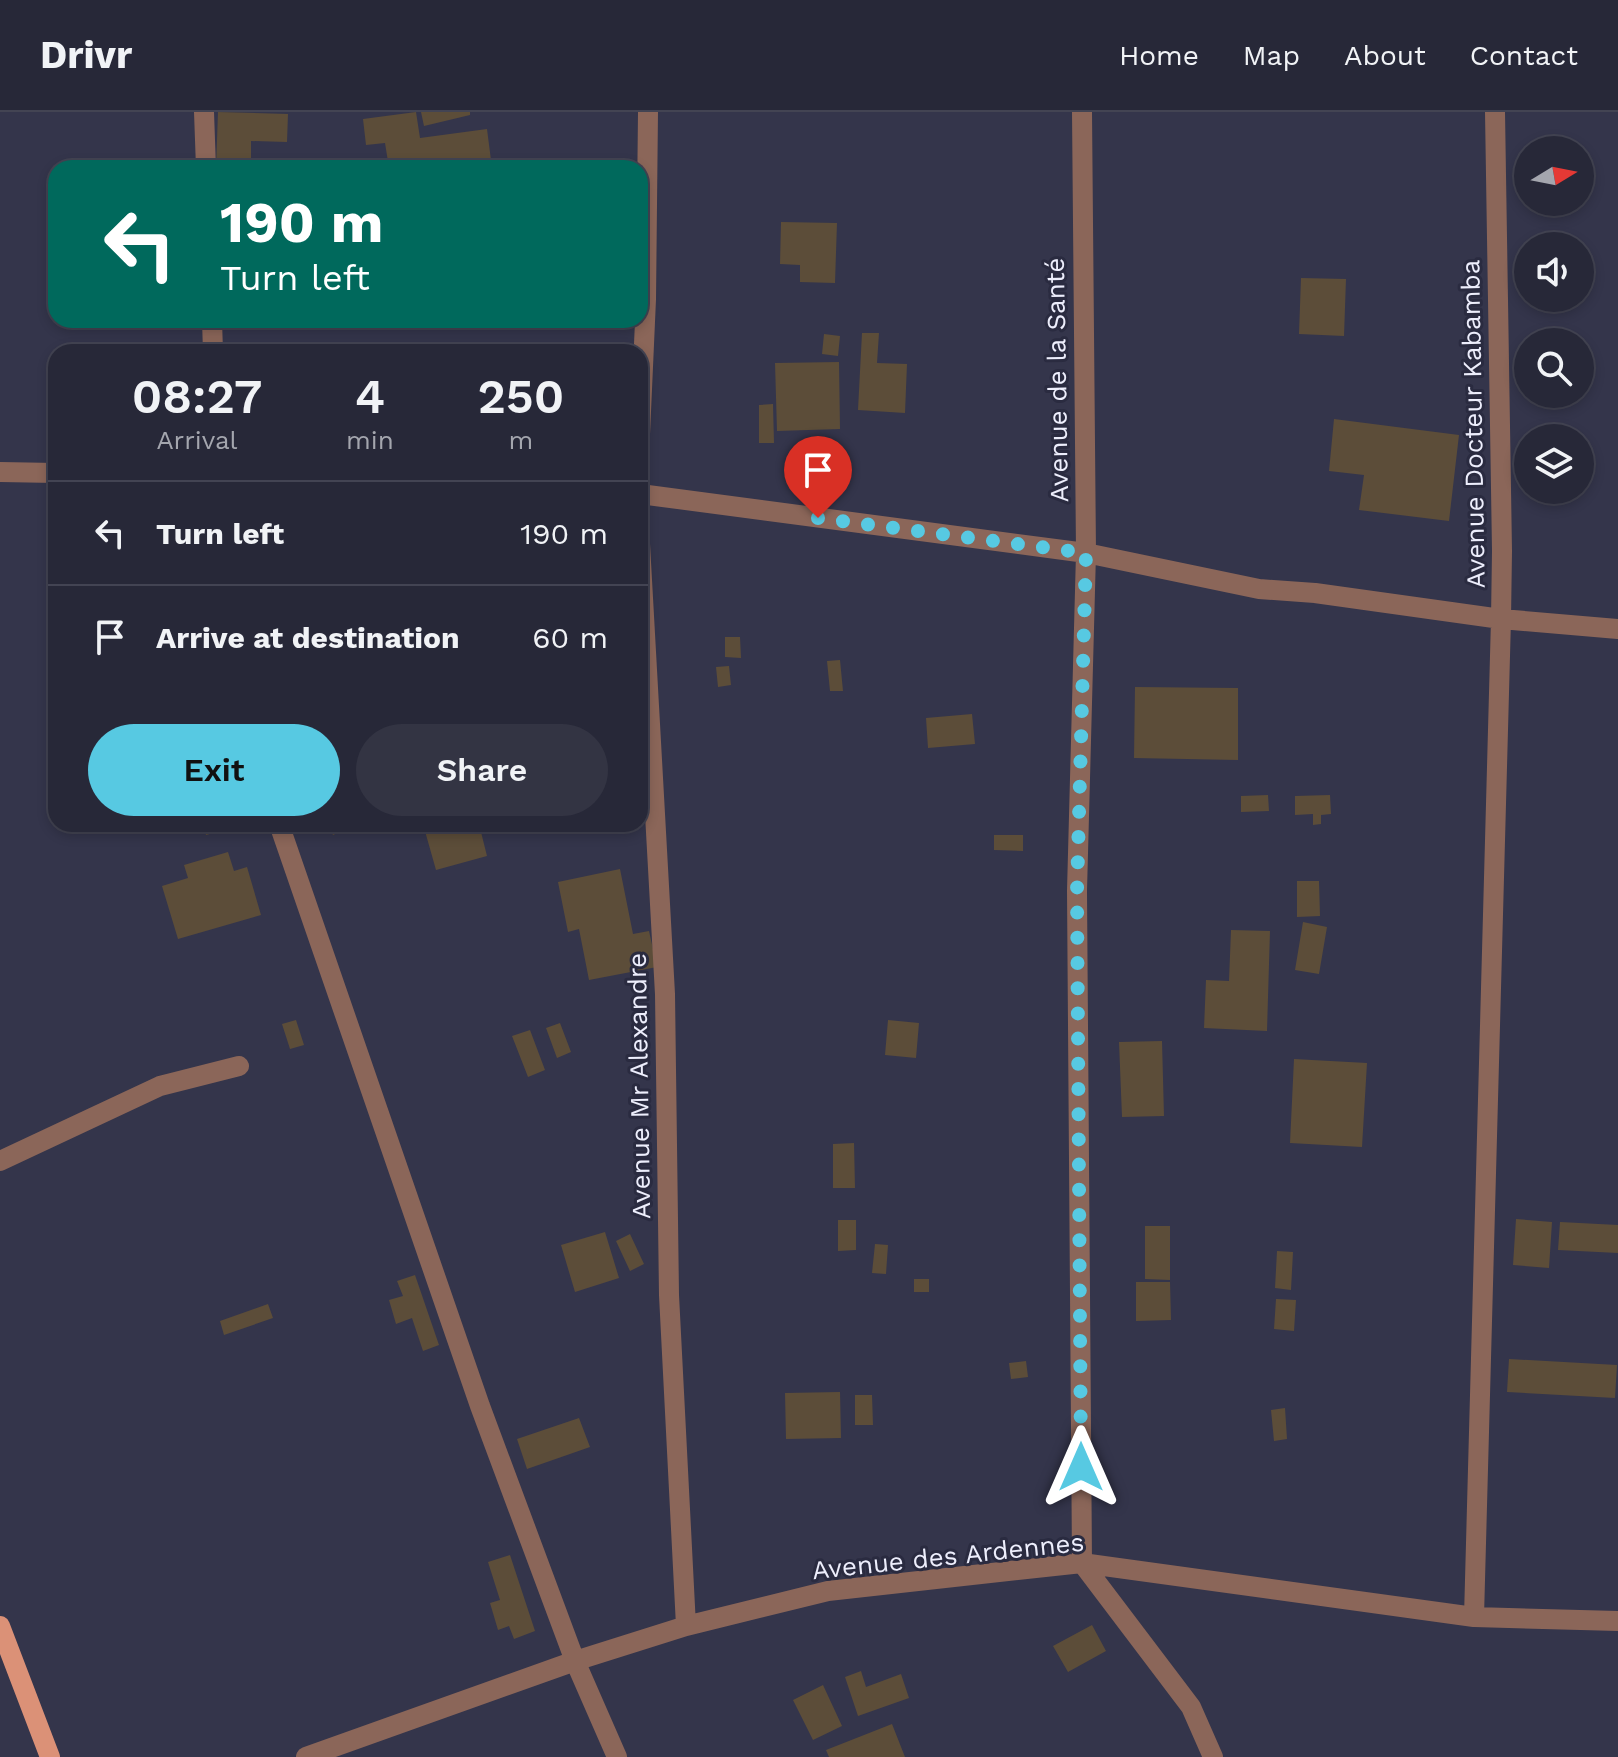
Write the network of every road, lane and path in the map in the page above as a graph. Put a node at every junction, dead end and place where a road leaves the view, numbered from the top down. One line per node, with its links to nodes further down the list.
1 (204, 112): 5 (street)
2 (648, 112): 6 (street)
3 (1082, 112): 10 (street, Avenue de la Santé)
4 (1495, 112): 11 (street, Avenue Docteur Kabamba)
5 (206, 160)
6 (647, 160)
7 (0, 472): 8 (street)
8 (48, 473)
9 (648, 495): 10 (street)
10 (1086, 553): 11 (street); 17 (street, Avenue de la Santé)
11 (1501, 619): 12 (street, Avenue Docteur Kabamba); 18 (street)
12 (1618, 629)
13 (648, 688): 21 (street, Avenue Mr Alexandre)
14 (282, 832): 22 (street)
15 (239, 1066): 16 (street)
16 (0, 1161)
17 (1082, 1563): 18 (street, Avenue des Ardennes); 21 (street, Avenue des Ardennes); 26 (street)
18 (1474, 1617): 19 (street, Avenue des Ardennes)
19 (1618, 1621)
20 (0, 1626): 23 (main road)
21 (686, 1626): 22 (street, Avenue des Ardennes)
22 (575, 1661): 24 (street, Avenue des Ardennes); 25 (street)
23 (50, 1757)
24 (306, 1757)
25 (617, 1757)
26 (1213, 1757)

